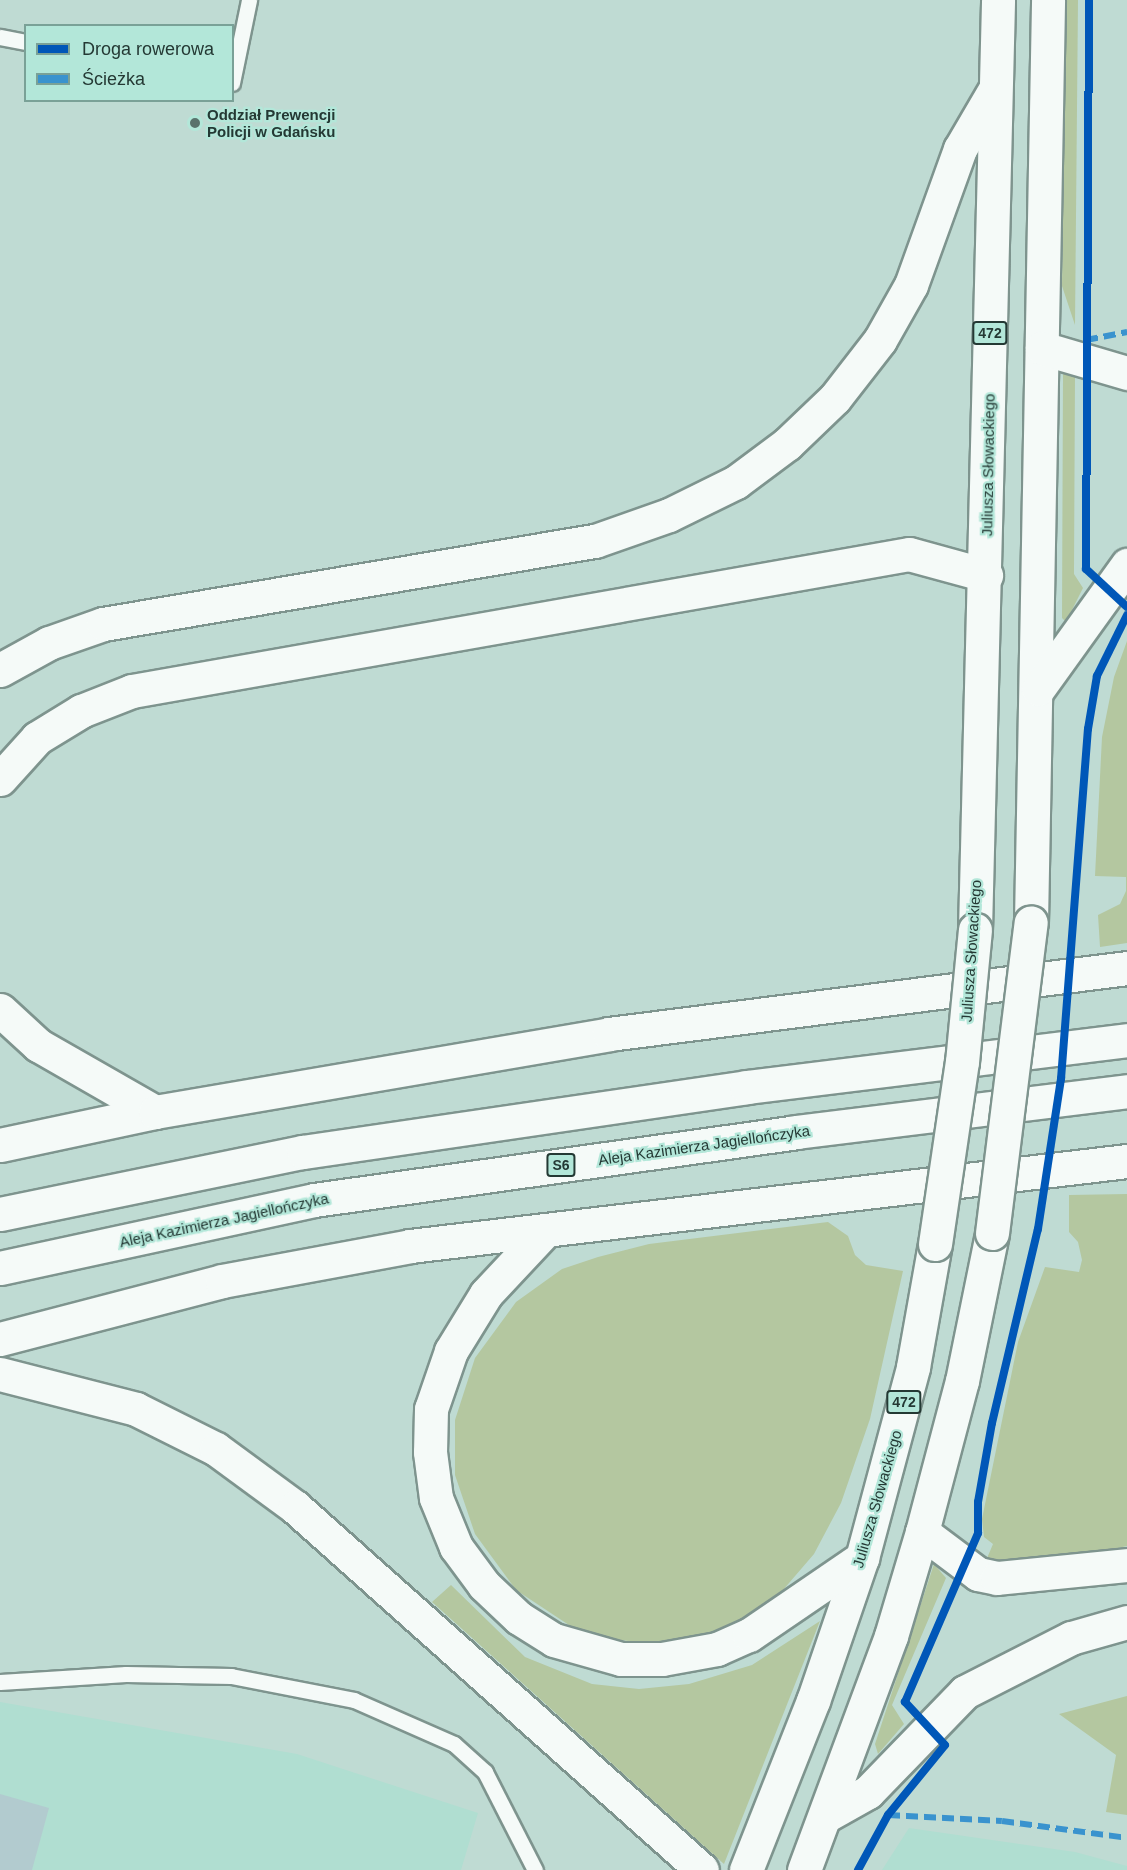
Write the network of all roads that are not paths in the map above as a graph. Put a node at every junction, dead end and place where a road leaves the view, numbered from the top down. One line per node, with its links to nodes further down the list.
1 (249, 0): 6 (lane)
2 (998, 0): 7 (main road, Juliusza Słowackiego / 472)
3 (1048, 0): 8 (main road)
4 (0, 36): 5 (lane)
5 (24, 42)
6 (234, 73)
7 (994, 91): 11 (main road, Juliusza Słowackiego / 472); 12 (main road)
8 (1042, 348): 9 (main road); 13 (main road)
9 (1127, 373)
10 (1127, 565): 13 (main road)
11 (986, 575): 14 (main road); 28 (main road, Juliusza Słowackiego / 472, bridge)
12 (0, 670)
13 (1038, 689): 27 (main road, bridge)
14 (0, 779)
15 (1127, 968): 19 (main road)
16 (0, 1010): 19 (main road)
17 (1127, 1040): 22 (main road)
18 (1127, 1091): 24 (main road, Aleja Kazimierza Jagiellończyka / S6)
19 (155, 1112): 20 (main road)
20 (0, 1146)
21 (1127, 1161): 23 (main road)
22 (0, 1214)
23 (544, 1232): 25 (main road); 28 (main road)
24 (0, 1268)
25 (0, 1339)
26 (0, 1374): 34 (main road)
27 (922, 1532): 29 (main road); 32 (main road)
28 (862, 1558): 35 (main road, Juliusza Słowackiego / 472)
29 (1127, 1565)
30 (1127, 1622): 32 (main road)
31 (0, 1682): 33 (lane)
32 (826, 1815): 36 (main road)
33 (535, 1870)
34 (702, 1870)
35 (746, 1870)
36 (804, 1870)

